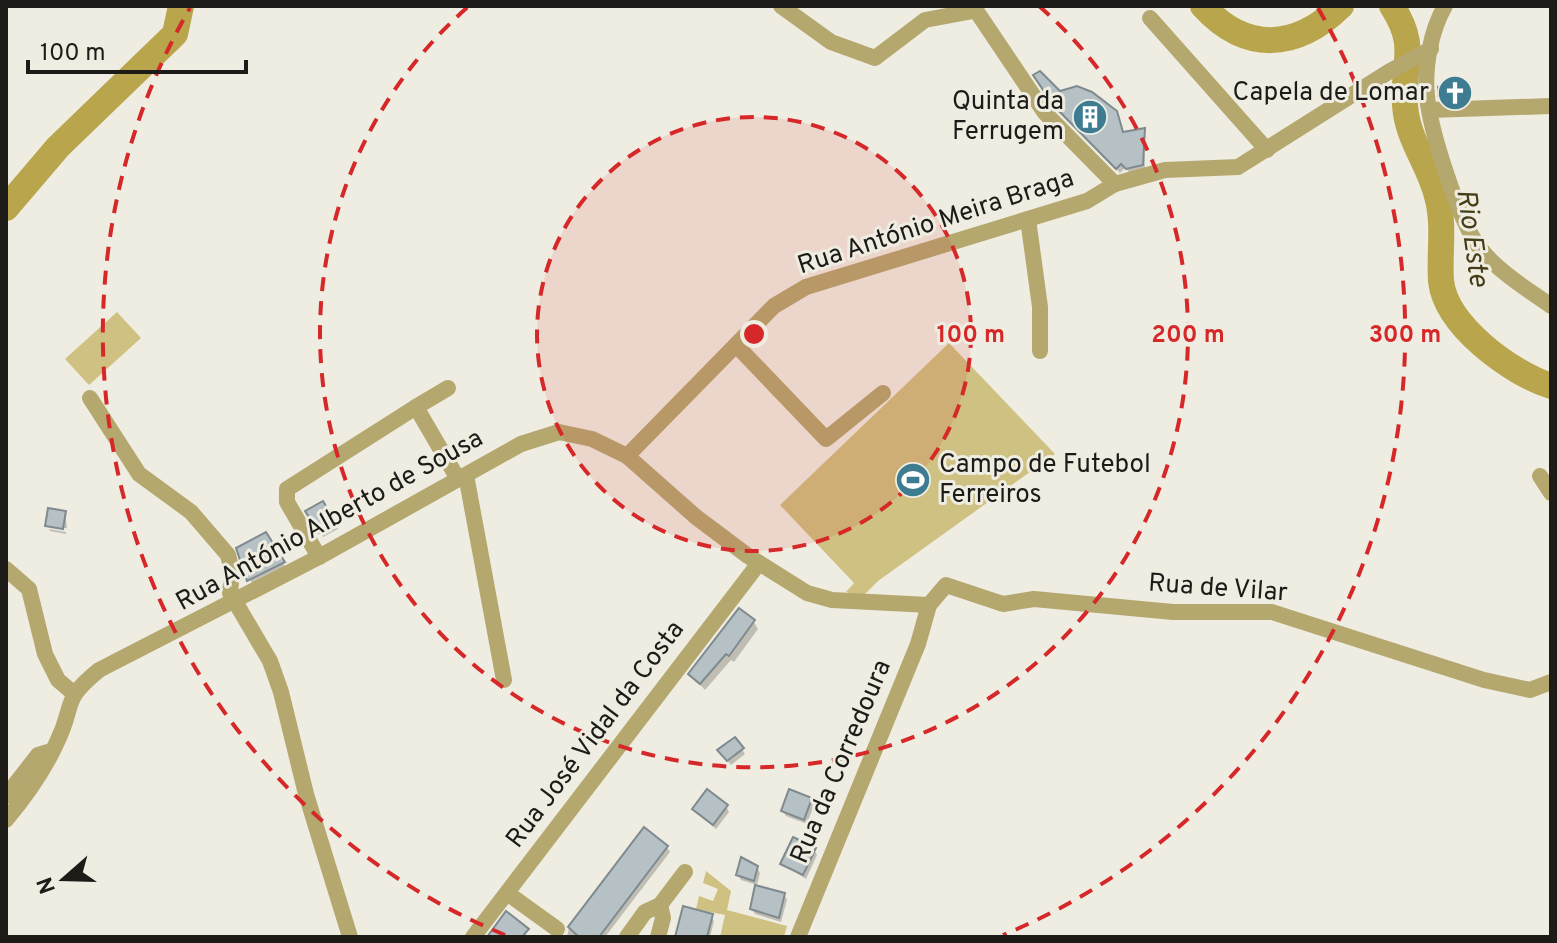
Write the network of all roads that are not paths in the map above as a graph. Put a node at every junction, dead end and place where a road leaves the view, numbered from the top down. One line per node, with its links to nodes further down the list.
1 (781, 6): 3 (street)
2 (1445, 6): 5 (street)
3 (973, 9): 9 (street)
4 (1150, 18): 8 (street)
5 (1427, 51): 7 (street); 8 (street, Rua António Meira Braga)
6 (1551, 106): 7 (street)
7 (1430, 110): 11 (street)
8 (1267, 150): 9 (street, Rua António Meira Braga)
9 (1115, 184): 10 (street, Rua António Meira Braga)
10 (1028, 219): 12 (street, Rua António Meira Braga); 13 (street)
11 (1551, 306)
12 (736, 345): 15 (street); 18 (street, Rua António Meira Braga)
13 (1040, 351)
14 (448, 388): 17 (street)
15 (883, 393)
16 (90, 398): 25 (street)
17 (416, 407): 20 (street); 22 (street)
18 (623, 455): 20 (street, Rua António Alberto de Sousa); 23 (street)
19 (1540, 476): 21 (street)
20 (462, 477): 22 (street, Rua António Alberto de Sousa); 27 (street)
21 (1551, 493)
22 (319, 557): 25 (street, Rua António Alberto de Sousa)
23 (759, 563): 26 (street); 34 (street, Rua José Vidal da Costa)
24 (6, 569): 29 (street)
25 (233, 600): 29 (street, Rua António Alberto de Sousa); 37 (street)
26 (929, 605): 28 (street, Rua de Vilar); 41 (street, Rua da Corredoura)
27 (504, 680)
28 (1551, 682)
29 (72, 692): 30 (street)
30 (53, 750): 31 (street); 32 (street)
31 (6, 796)
32 (6, 820)
33 (685, 872): 35 (street)
34 (507, 893): 36 (street); 38 (street, Rua José Vidal da Costa)
35 (660, 905): 39 (street); 40 (street)
36 (557, 929)
37 (350, 937)
38 (473, 937)
39 (627, 937)
40 (658, 937)
41 (798, 937)

